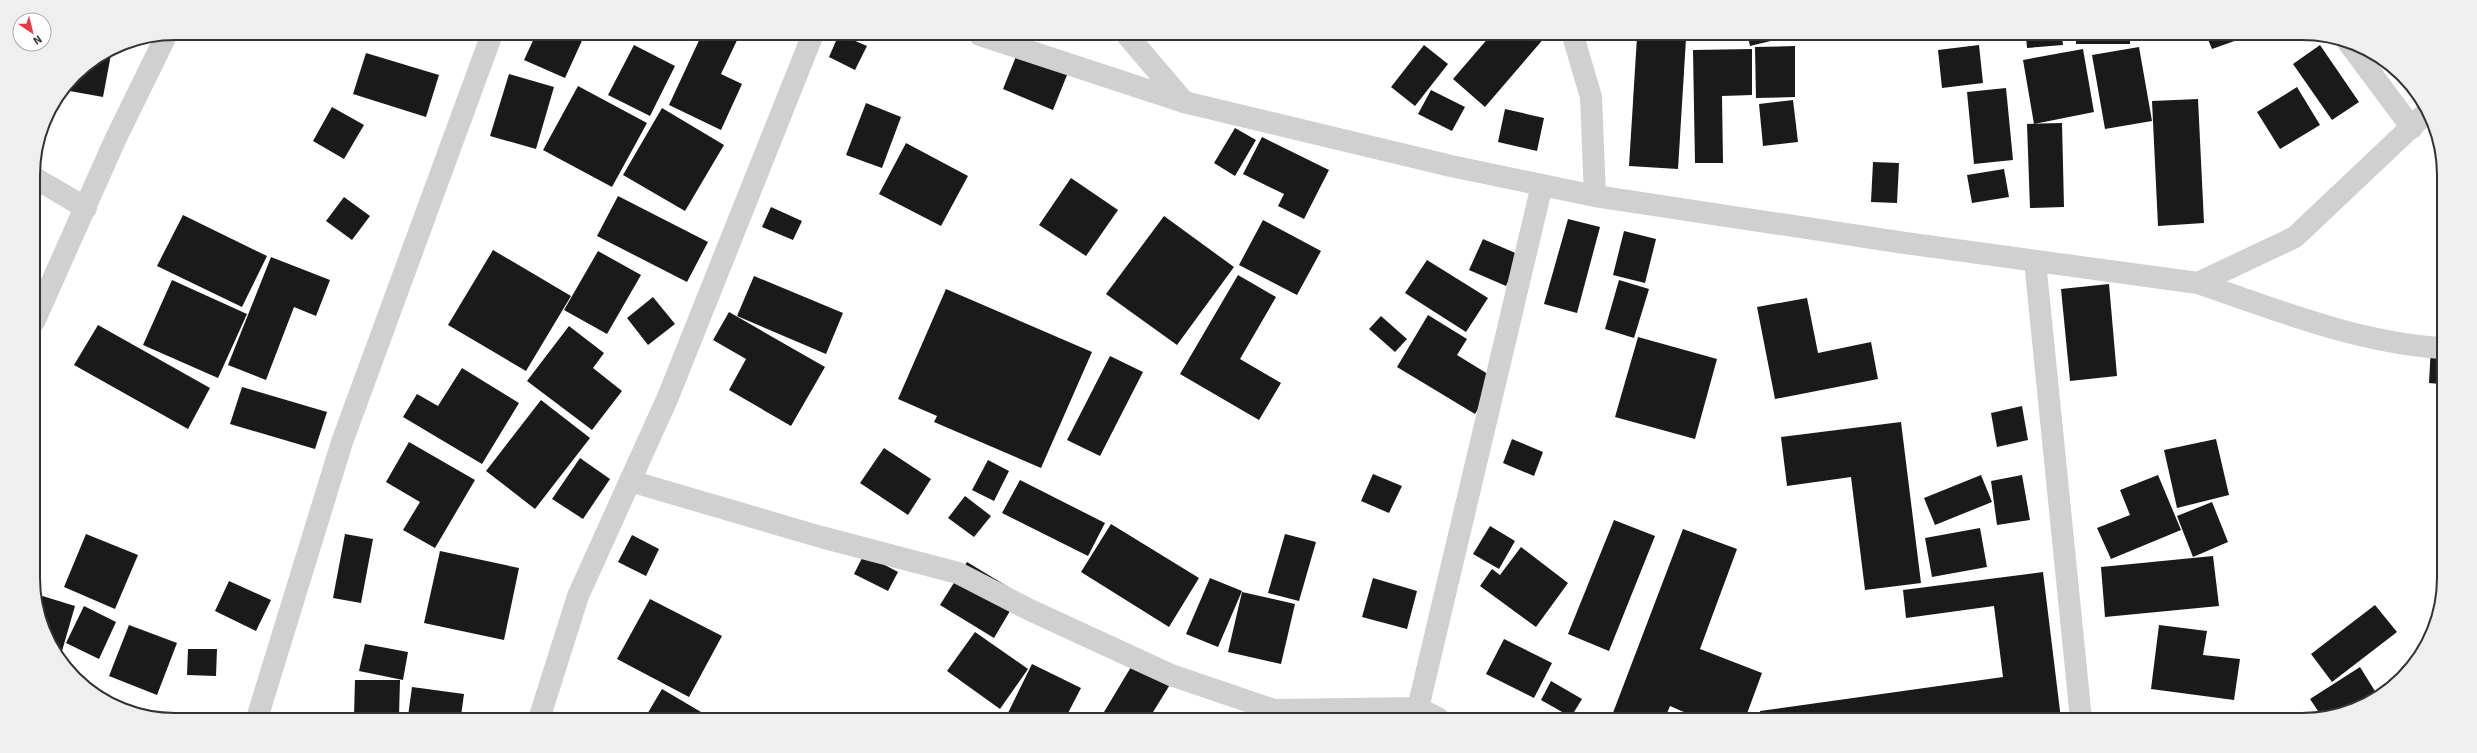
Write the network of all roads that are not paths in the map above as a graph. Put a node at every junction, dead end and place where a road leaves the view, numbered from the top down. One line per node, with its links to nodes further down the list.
1 (490, 40): 20 (street)
2 (811, 40): 18 (street)
3 (995, 40): 8 (street)
4 (1131, 40): 8 (street)
5 (1574, 40): 12 (street)
6 (165, 41): 13 (street)
7 (2356, 51): 9 (street)
8 (1184, 102): 11 (street)
9 (2418, 121): 15 (street)
10 (40, 181): 13 (street)
11 (1542, 185): 12 (street); 19 (street)
12 (1595, 196): 14 (street)
13 (86, 208): 16 (street)
14 (2035, 261): 15 (street); 24 (street)
15 (2198, 283): 17 (street)
16 (40, 309)
17 (2437, 348)
18 (630, 481): 21 (street); 22 (street)
19 (1418, 708): 22 (street); 23 (street)
20 (259, 713)
21 (541, 713)
22 (1324, 713)
23 (1428, 713)
24 (2079, 713)

